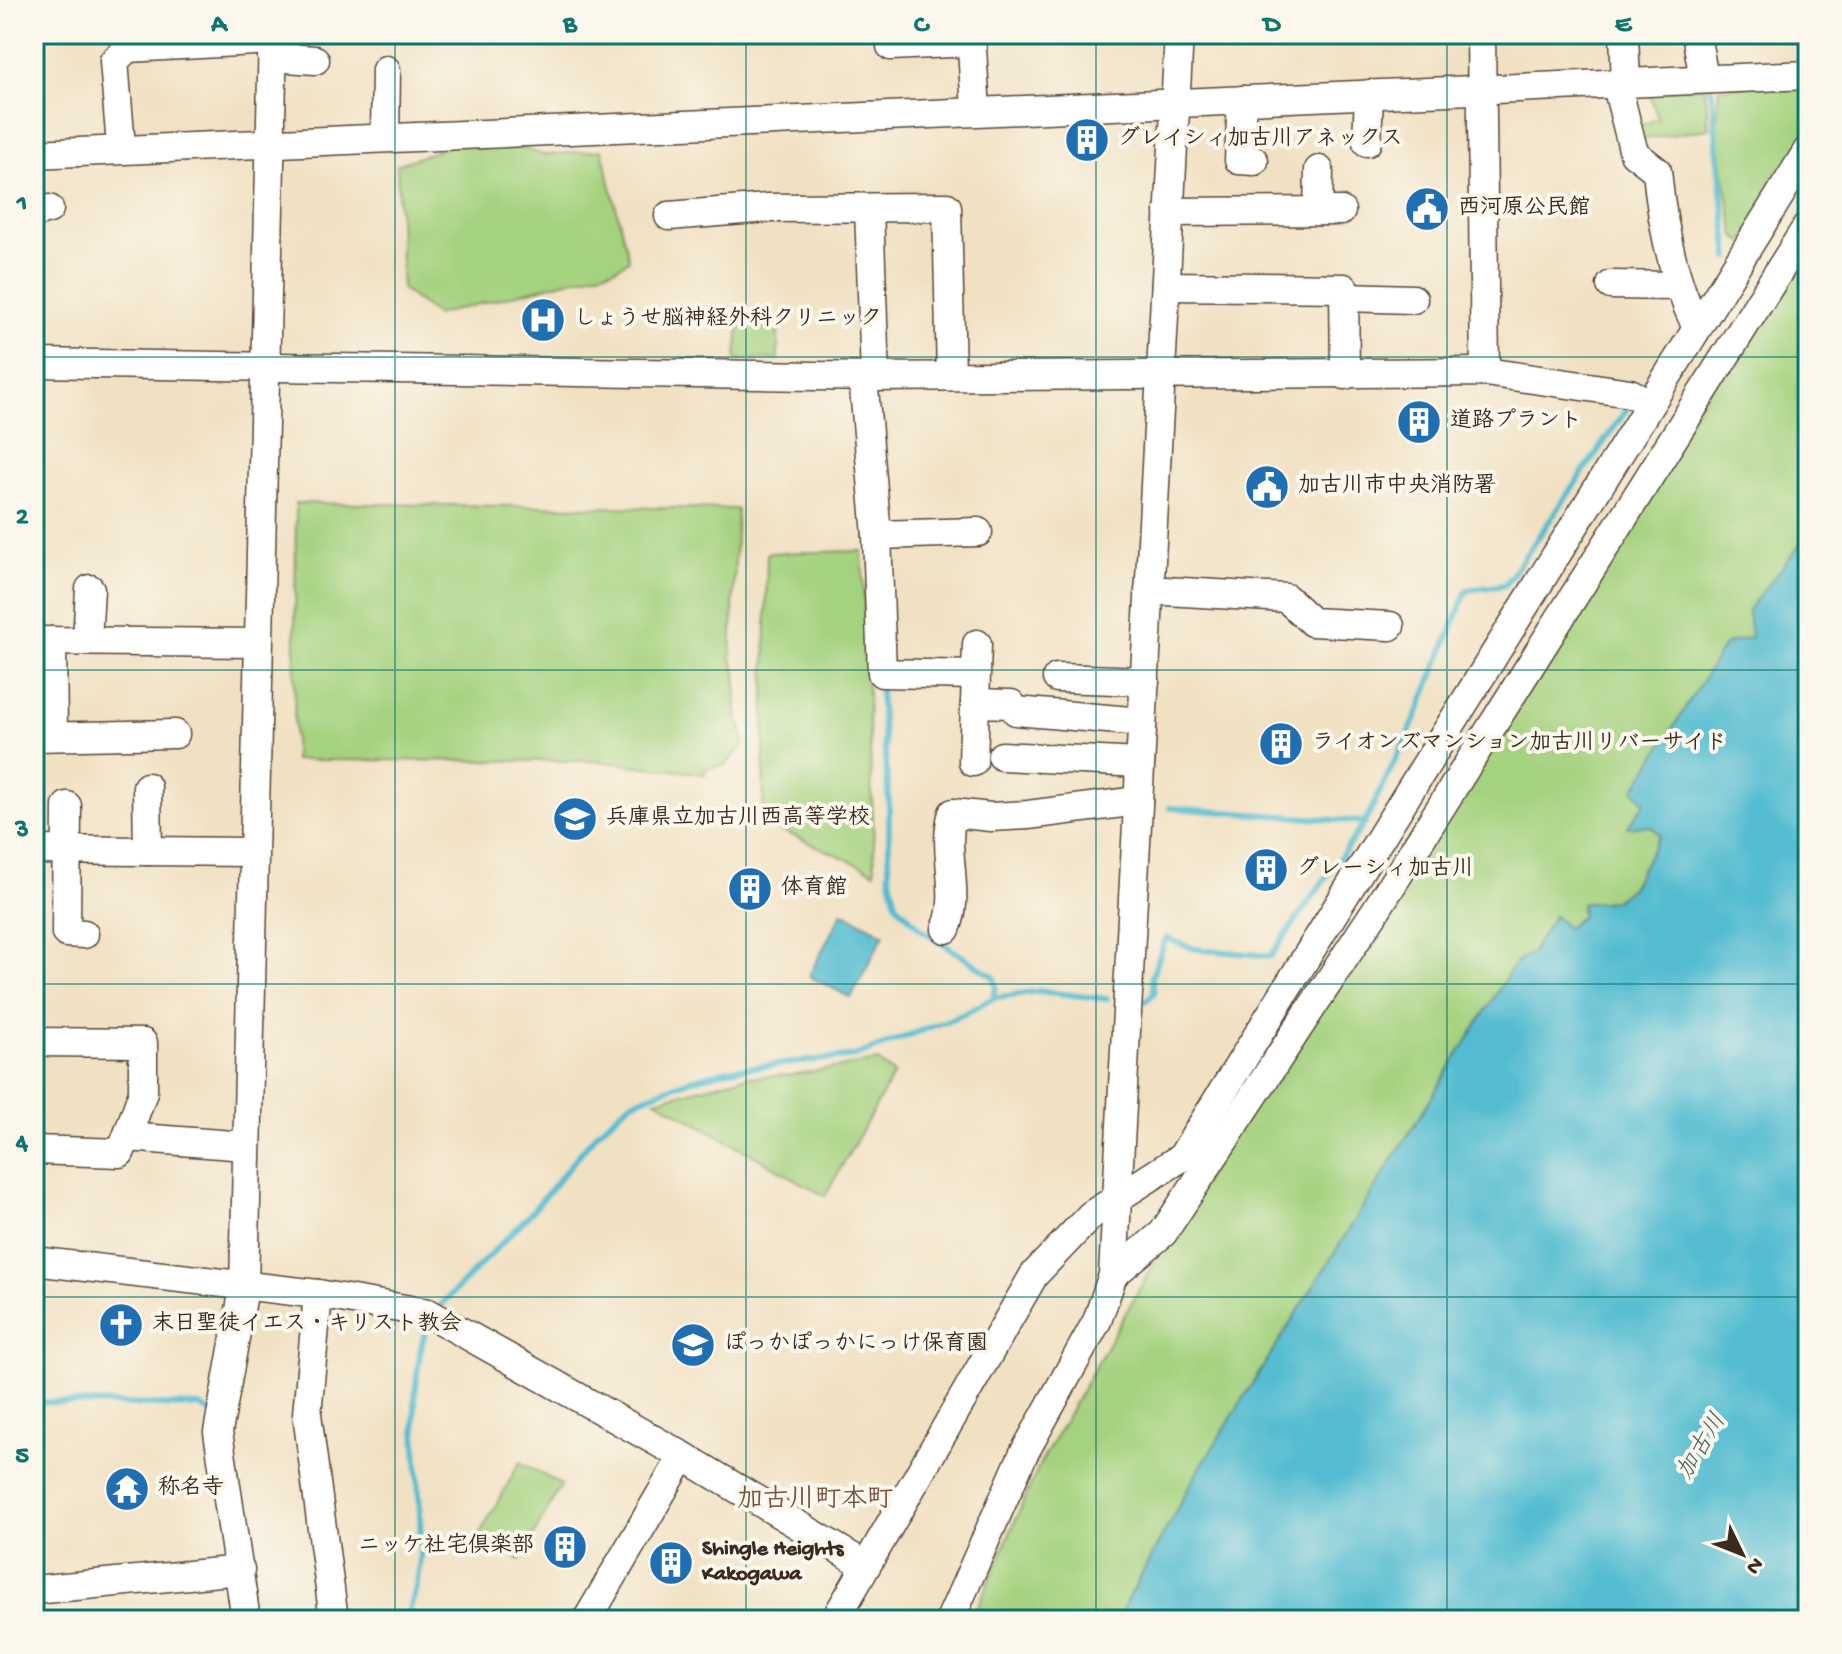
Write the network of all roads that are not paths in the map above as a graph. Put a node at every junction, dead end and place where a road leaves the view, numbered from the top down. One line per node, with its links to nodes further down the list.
1 (1179, 34): 16 (street)
2 (1481, 34): 13 (street)
3 (1624, 34): 12 (street)
4 (1696, 34): 11 (street)
5 (971, 38): 7 (street); 17 (street)
6 (273, 44): 8 (street); 19 (street); 21 (street)
7 (891, 46)
8 (315, 60)
9 (386, 70): 18 (street)
10 (1808, 75): 11 (street)
11 (1704, 79): 12 (street)
12 (1621, 85): 13 (street); 32 (street)
13 (1482, 90): 14 (street); 38 (street)
14 (1369, 94): 15 (street); 20 (street)
15 (1242, 100): 16 (street); 24 (street)
16 (1175, 103): 17 (street); 27 (street)
17 (976, 110): 18 (street)
18 (385, 136): 19 (street)
19 (268, 141): 21 (street); 37 (street)
20 (1367, 142)
21 (121, 147): 23 (street)
22 (1808, 150): 35 (street)
23 (34, 154)
24 (1254, 161)
25 (1319, 170): 27 (street)
26 (869, 208): 28 (street); 39 (street); 41 (street)
27 (1169, 212): 31 (street)
28 (669, 216)
29 (1808, 225): 77 (street)
30 (1611, 285): 32 (street)
31 (1166, 286): 33 (street); 42 (street)
32 (1679, 286): 35 (street)
33 (1344, 297): 34 (street); 40 (street)
34 (1413, 299)
35 (1697, 328): 43 (street)
36 (34, 363): 37 (street)
37 (264, 367): 41 (street); 51 (street)
38 (1485, 372): 40 (street); 43 (street)
39 (951, 375): 41 (street); 42 (street)
40 (1345, 375): 42 (street)
41 (869, 377): 45 (street)
42 (1160, 378): 47 (street)
43 (1648, 402): 75 (street)
44 (978, 532): 45 (street)
45 (877, 535): 55 (street)
46 (88, 589): 50 (street)
47 (1149, 590): 48 (street); 54 (street)
48 (1390, 626)
49 (43, 641): 50 (street); 58 (street)
50 (87, 641): 51 (street)
51 (257, 643): 68 (street)
52 (977, 644): 55 (street)
53 (1057, 678): 54 (street)
54 (1145, 681): 56 (street)
55 (975, 689): 56 (street); 60 (street)
56 (1142, 722): 61 (street)
57 (175, 734): 58 (street)
58 (44, 737)
59 (1002, 756): 61 (street)
60 (973, 762)
61 (1140, 763): 63 (street)
62 (147, 787): 67 (street)
63 (1138, 801): 69 (street); 75 (street)
64 (67, 806): 66 (street)
65 (34, 850): 66 (street)
66 (69, 850): 67 (street); 70 (street)
67 (148, 851): 68 (street)
68 (253, 852): 73 (street)
69 (954, 913)
70 (84, 934)
71 (34, 1042): 72 (street)
72 (127, 1137): 73 (street); 74 (street)
73 (246, 1146): 78 (street)
74 (34, 1150)
75 (1119, 1198): 77 (street); 81 (street)
76 (34, 1261): 78 (street)
77 (1113, 1275): 88 (street)
78 (244, 1288): 79 (street); 82 (street)
79 (318, 1294): 80 (street); 86 (street)
80 (683, 1456): 81 (street); 84 (street)
81 (865, 1565): 87 (street)
82 (240, 1570): 83 (street); 85 (street)
83 (34, 1590)
84 (593, 1618)
85 (246, 1620)
86 (334, 1620)
87 (835, 1620)
88 (950, 1620)

